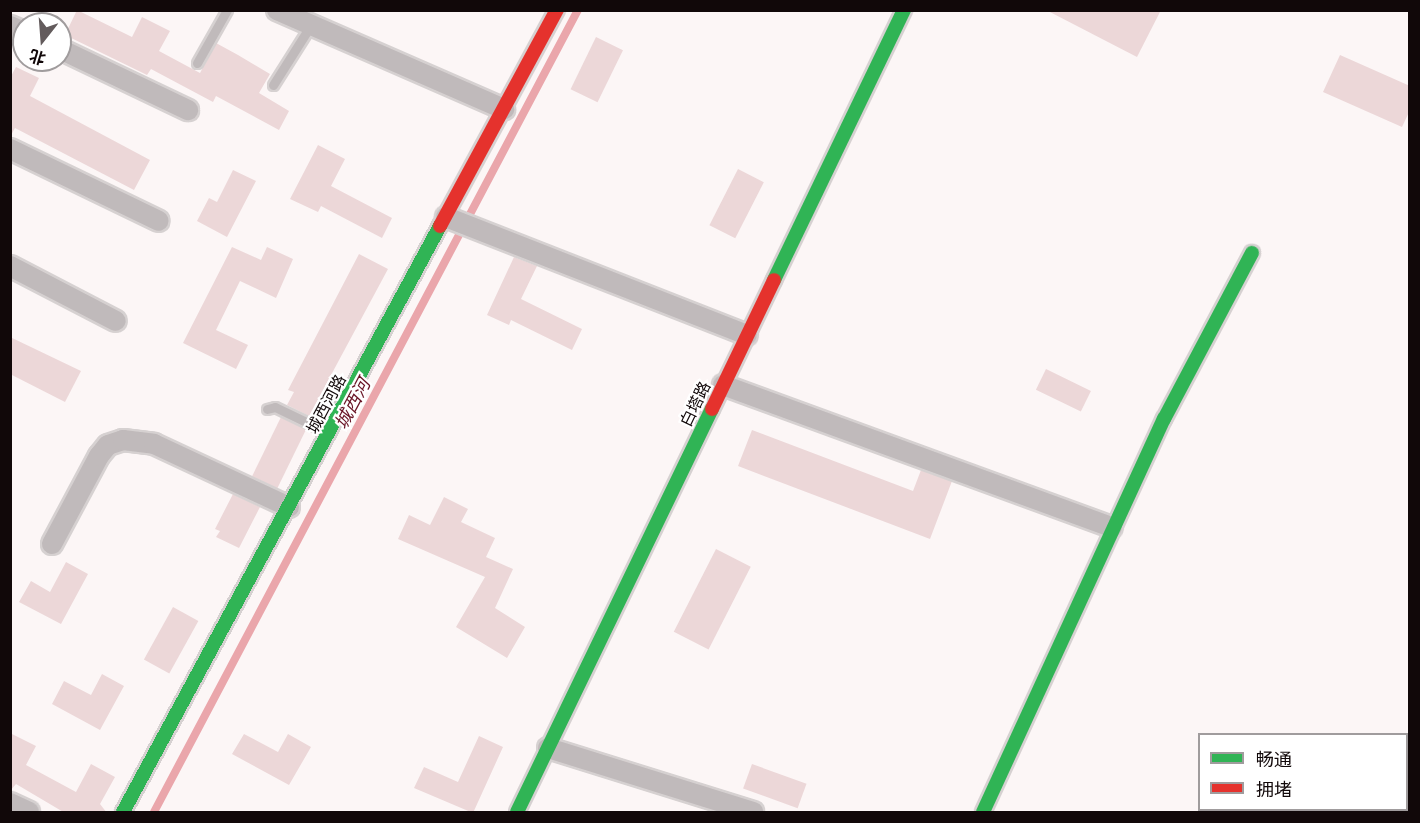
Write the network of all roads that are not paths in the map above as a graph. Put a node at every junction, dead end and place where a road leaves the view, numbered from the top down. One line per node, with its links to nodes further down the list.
1 (227, 10): 7 (lane)
2 (278, 10): 5 (street)
3 (557, 10): 9 (street, 城西河路)
4 (904, 10): 17 (street, 白塔路)
5 (311, 25): 8 (lane); 9 (street)
6 (72, 55): 10 (street)
7 (197, 63)
8 (273, 85)
9 (504, 109): 13 (street, 城西河路)
10 (188, 110)
11 (10, 149): 12 (street)
12 (159, 221)
13 (461, 223): 17 (street); 20 (street, 城西河路)
14 (1252, 253): 22 (street)
15 (10, 266): 16 (street)
16 (116, 321)
17 (747, 336): 18 (street, 白塔路)
18 (723, 385): 22 (street); 24 (street, 白塔路)
19 (267, 409): 20 (lane)
20 (329, 433): 21 (street, 城西河路)
21 (289, 507): 23 (street); 27 (street, 城西河路)
22 (1112, 527): 30 (street)
23 (52, 544)
24 (548, 748): 28 (street, 白塔路); 29 (street)
25 (10, 803): 26 (street)
26 (29, 813)
27 (123, 813)
28 (517, 813)
29 (753, 813)
30 (982, 813)

